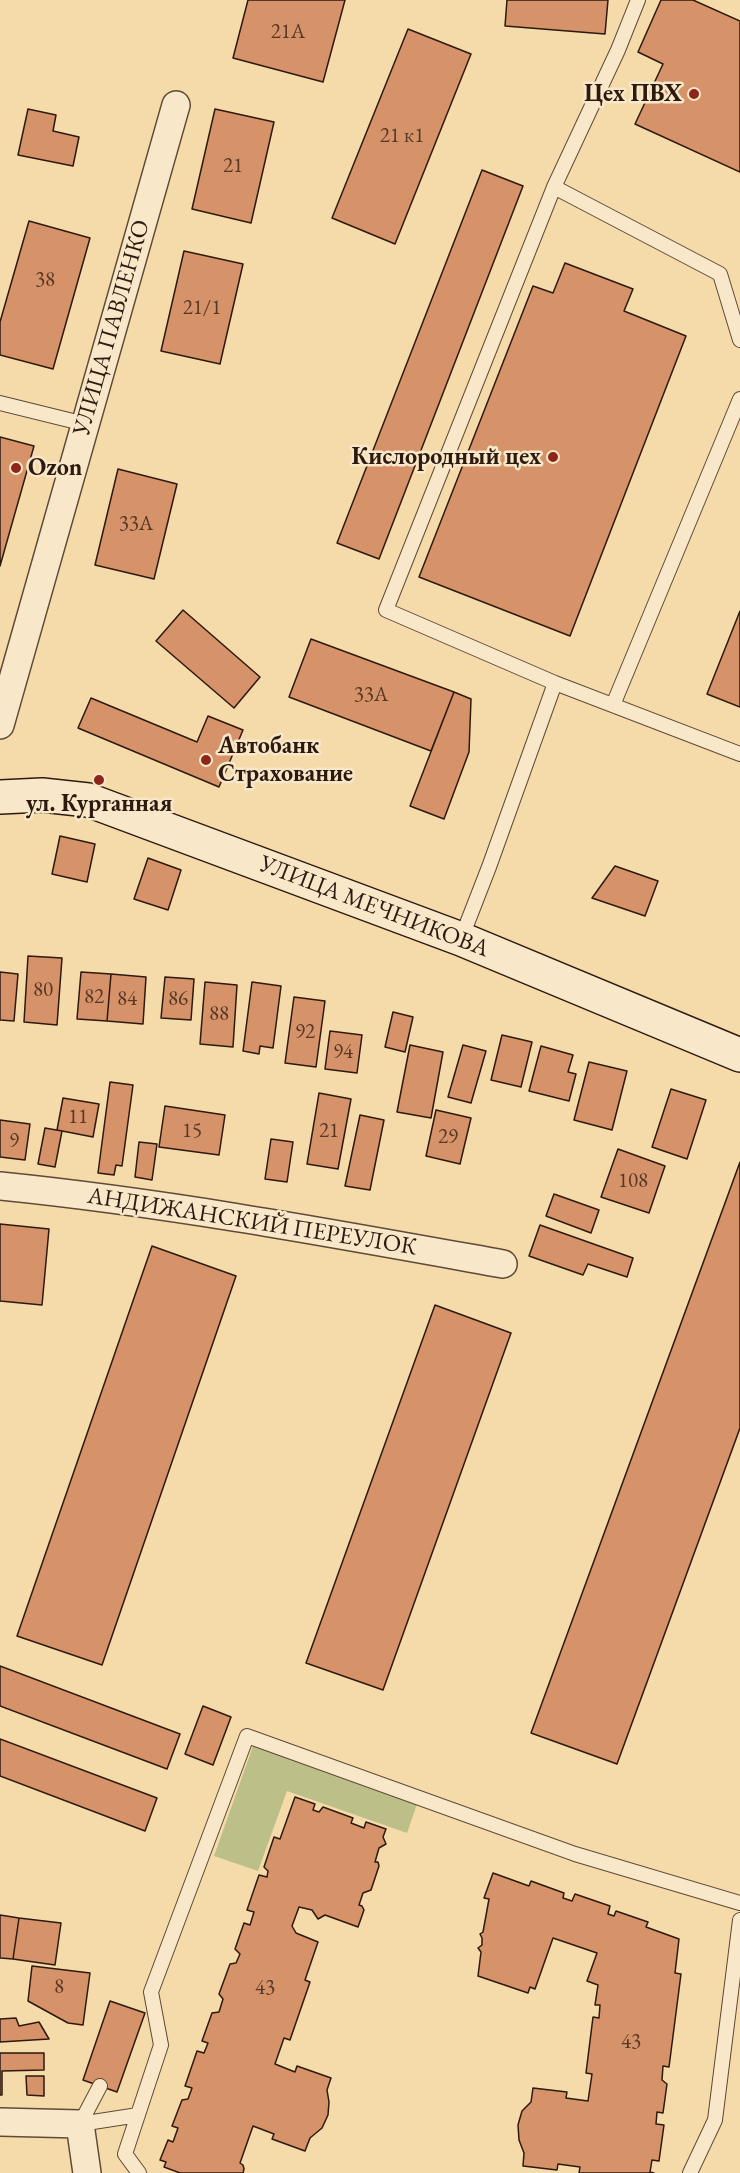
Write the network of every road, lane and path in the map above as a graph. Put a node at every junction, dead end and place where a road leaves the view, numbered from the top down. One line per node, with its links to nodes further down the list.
1 (638, 0): 3 (lane)
2 (176, 105): 7 (street, УЛИЦА ПАВЛЕНКО)
3 (554, 188): 4 (lane); 8 (lane)
4 (740, 340)
5 (740, 399): 9 (lane)
6 (0, 403): 7 (lane)
7 (85, 424): 10 (street, УЛИЦА ПАВЛЕНКО)
8 (555, 683): 9 (lane); 13 (lane)
9 (613, 705): 11 (lane)
10 (0, 724)
11 (740, 753)
12 (0, 797): 13 (main road, УЛИЦА МЕЧНИКОВА)
13 (461, 939): 14 (main road, УЛИЦА МЕЧНИКОВА)
14 (740, 1055)
15 (0, 1186): 16 (street, АНДИЖАНСКИЙ ПЕРЕУЛОК)
16 (503, 1264)
17 (740, 1903): 20 (lane)
18 (740, 1920): 25 (lane)
19 (100, 2086): 22 (lane)
20 (138, 2115): 22 (lane); 24 (lane)
21 (0, 2122): 22 (street)
22 (80, 2124): 23 (street)
23 (87, 2173)
24 (140, 2173)
25 (690, 2173)

